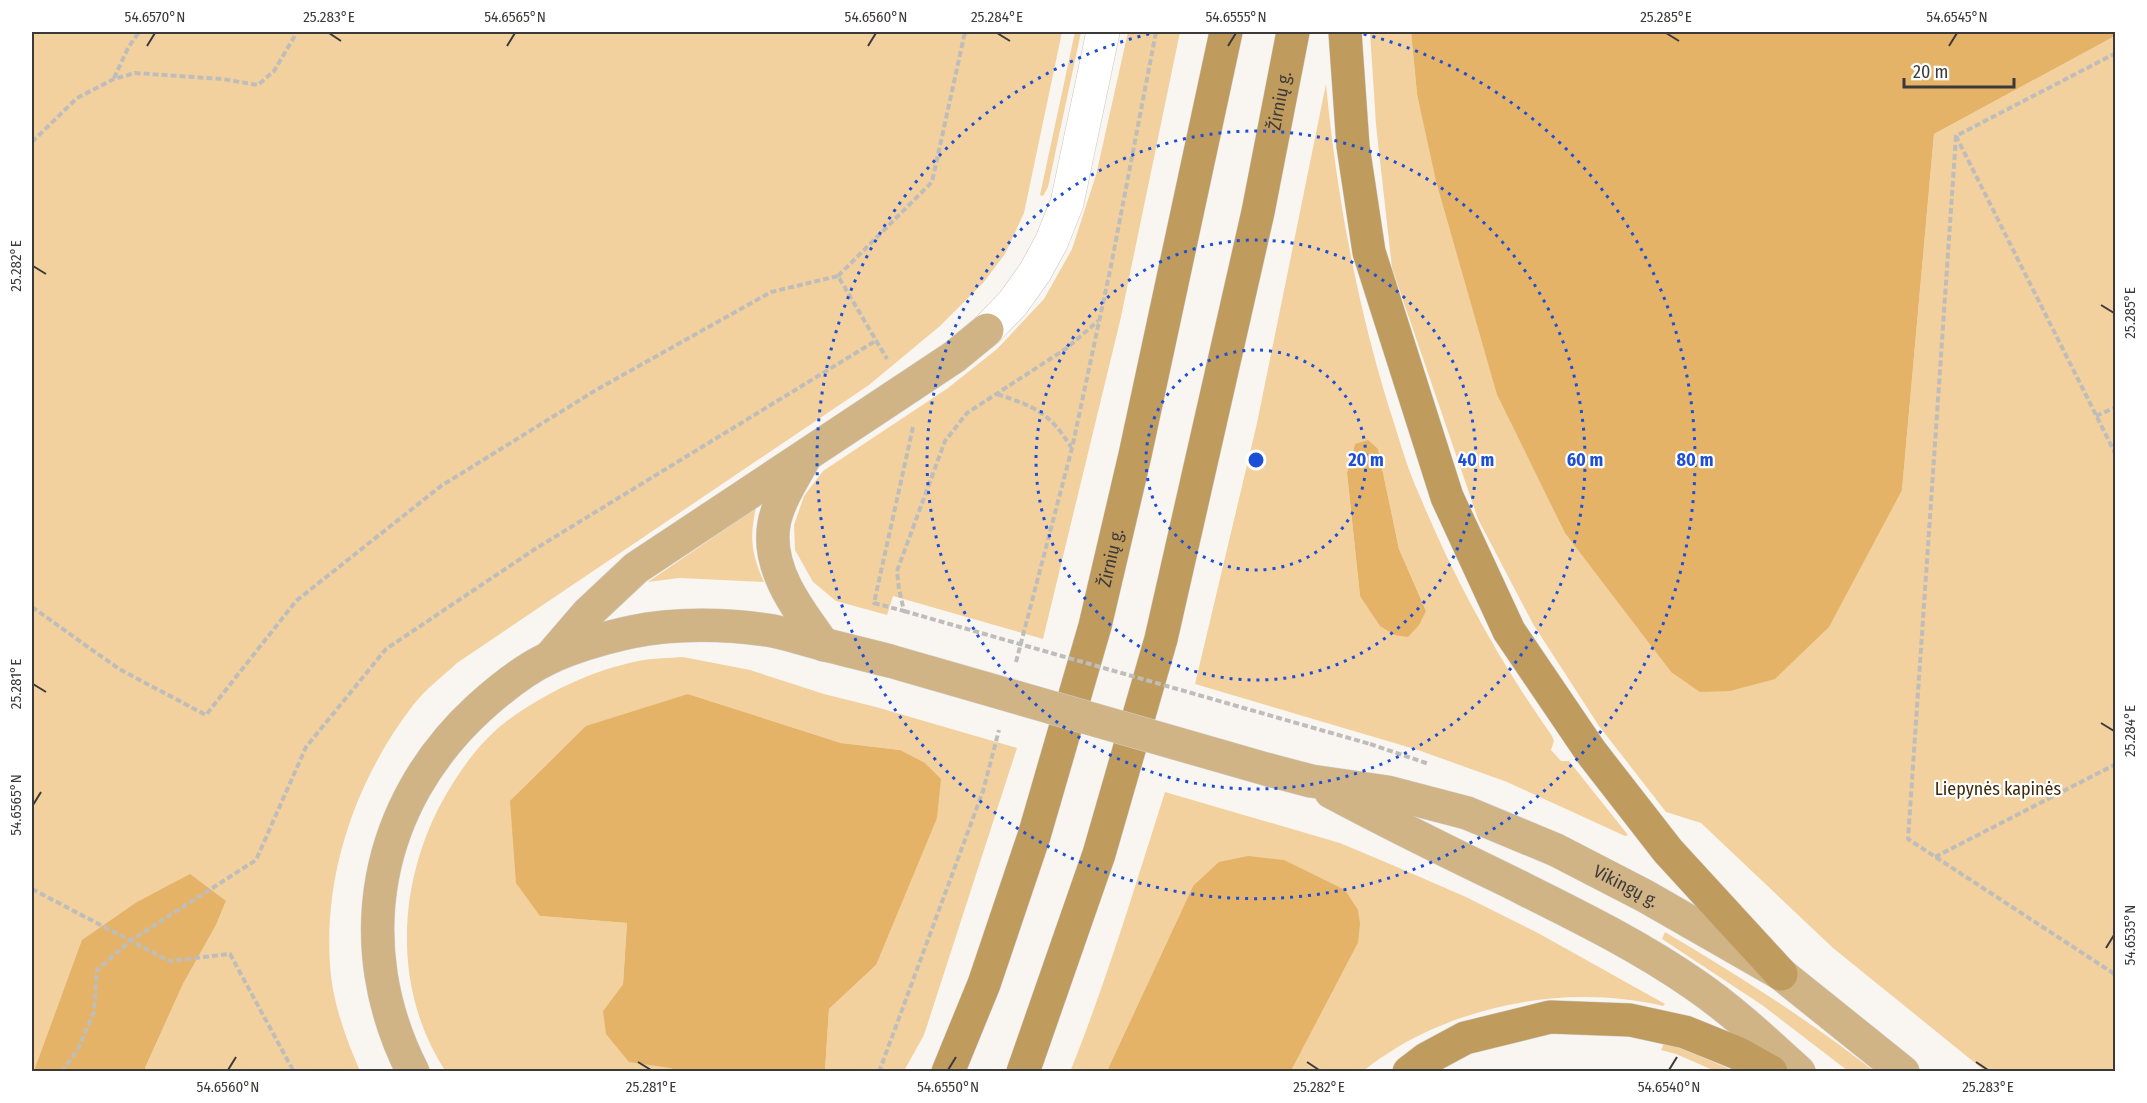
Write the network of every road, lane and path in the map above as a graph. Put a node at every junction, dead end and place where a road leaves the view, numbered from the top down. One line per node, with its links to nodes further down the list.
1 (139, 32): 10 (path)
2 (297, 32): 10 (path)
3 (965, 32): 14 (path)
4 (1103, 32): 16 (street)
5 (1156, 32): 15 (path)
6 (1226, 32): 39 (highway, Žirnių g.)
7 (1293, 32): 46 (highway, Žirnių g.)
8 (1345, 32): 37 (highway)
9 (2115, 53): 11 (path)
10 (114, 79): 12 (path)
11 (1956, 136): 21 (path); 34 (path)
12 (34, 137): 13 (path)
13 (32, 142)
14 (838, 276): 17 (path); 25 (path)
15 (1098, 321): 19 (path); 22 (path)
16 (987, 330): 18 (main road)
17 (877, 340): 18 (path); 36 (path)
18 (904, 390): 24 (main road); 26 (path)
19 (996, 394): 22 (path); 26 (path)
20 (2115, 406): 21 (path)
21 (2096, 416): 23 (path)
22 (1072, 448): 29 (path)
23 (2115, 454)
24 (807, 455): 27 (main road); 28 (main road)
25 (32, 607)
26 (904, 611): 31 (path, bridge)
27 (824, 645): 28 (main road, Vikingų g.); 33 (main road, Vikingų g., bridge)
28 (548, 658): 42 (main road)
29 (1016, 665)
30 (1001, 723): 43 (path)
31 (1370, 744)
32 (2115, 764): 34 (path)
33 (1311, 782): 37 (main road, Vikingų g.); 49 (main road, Vikingų g.)
34 (1935, 857): 38 (path)
35 (32, 889): 36 (path)
36 (130, 941): 40 (path); 41 (path)
37 (1781, 974): 50 (main road, Vikingų g.)
38 (2115, 975)
39 (984, 984): 44 (highway); 45 (highway, Žirnių g.)
40 (62, 1071)
41 (294, 1071)
42 (414, 1071)
43 (879, 1071)
44 (926, 1071)
45 (948, 1071)
46 (1023, 1071)
47 (1409, 1071): 48 (highway)
48 (1771, 1071)
49 (1799, 1071)
50 (1903, 1071)

